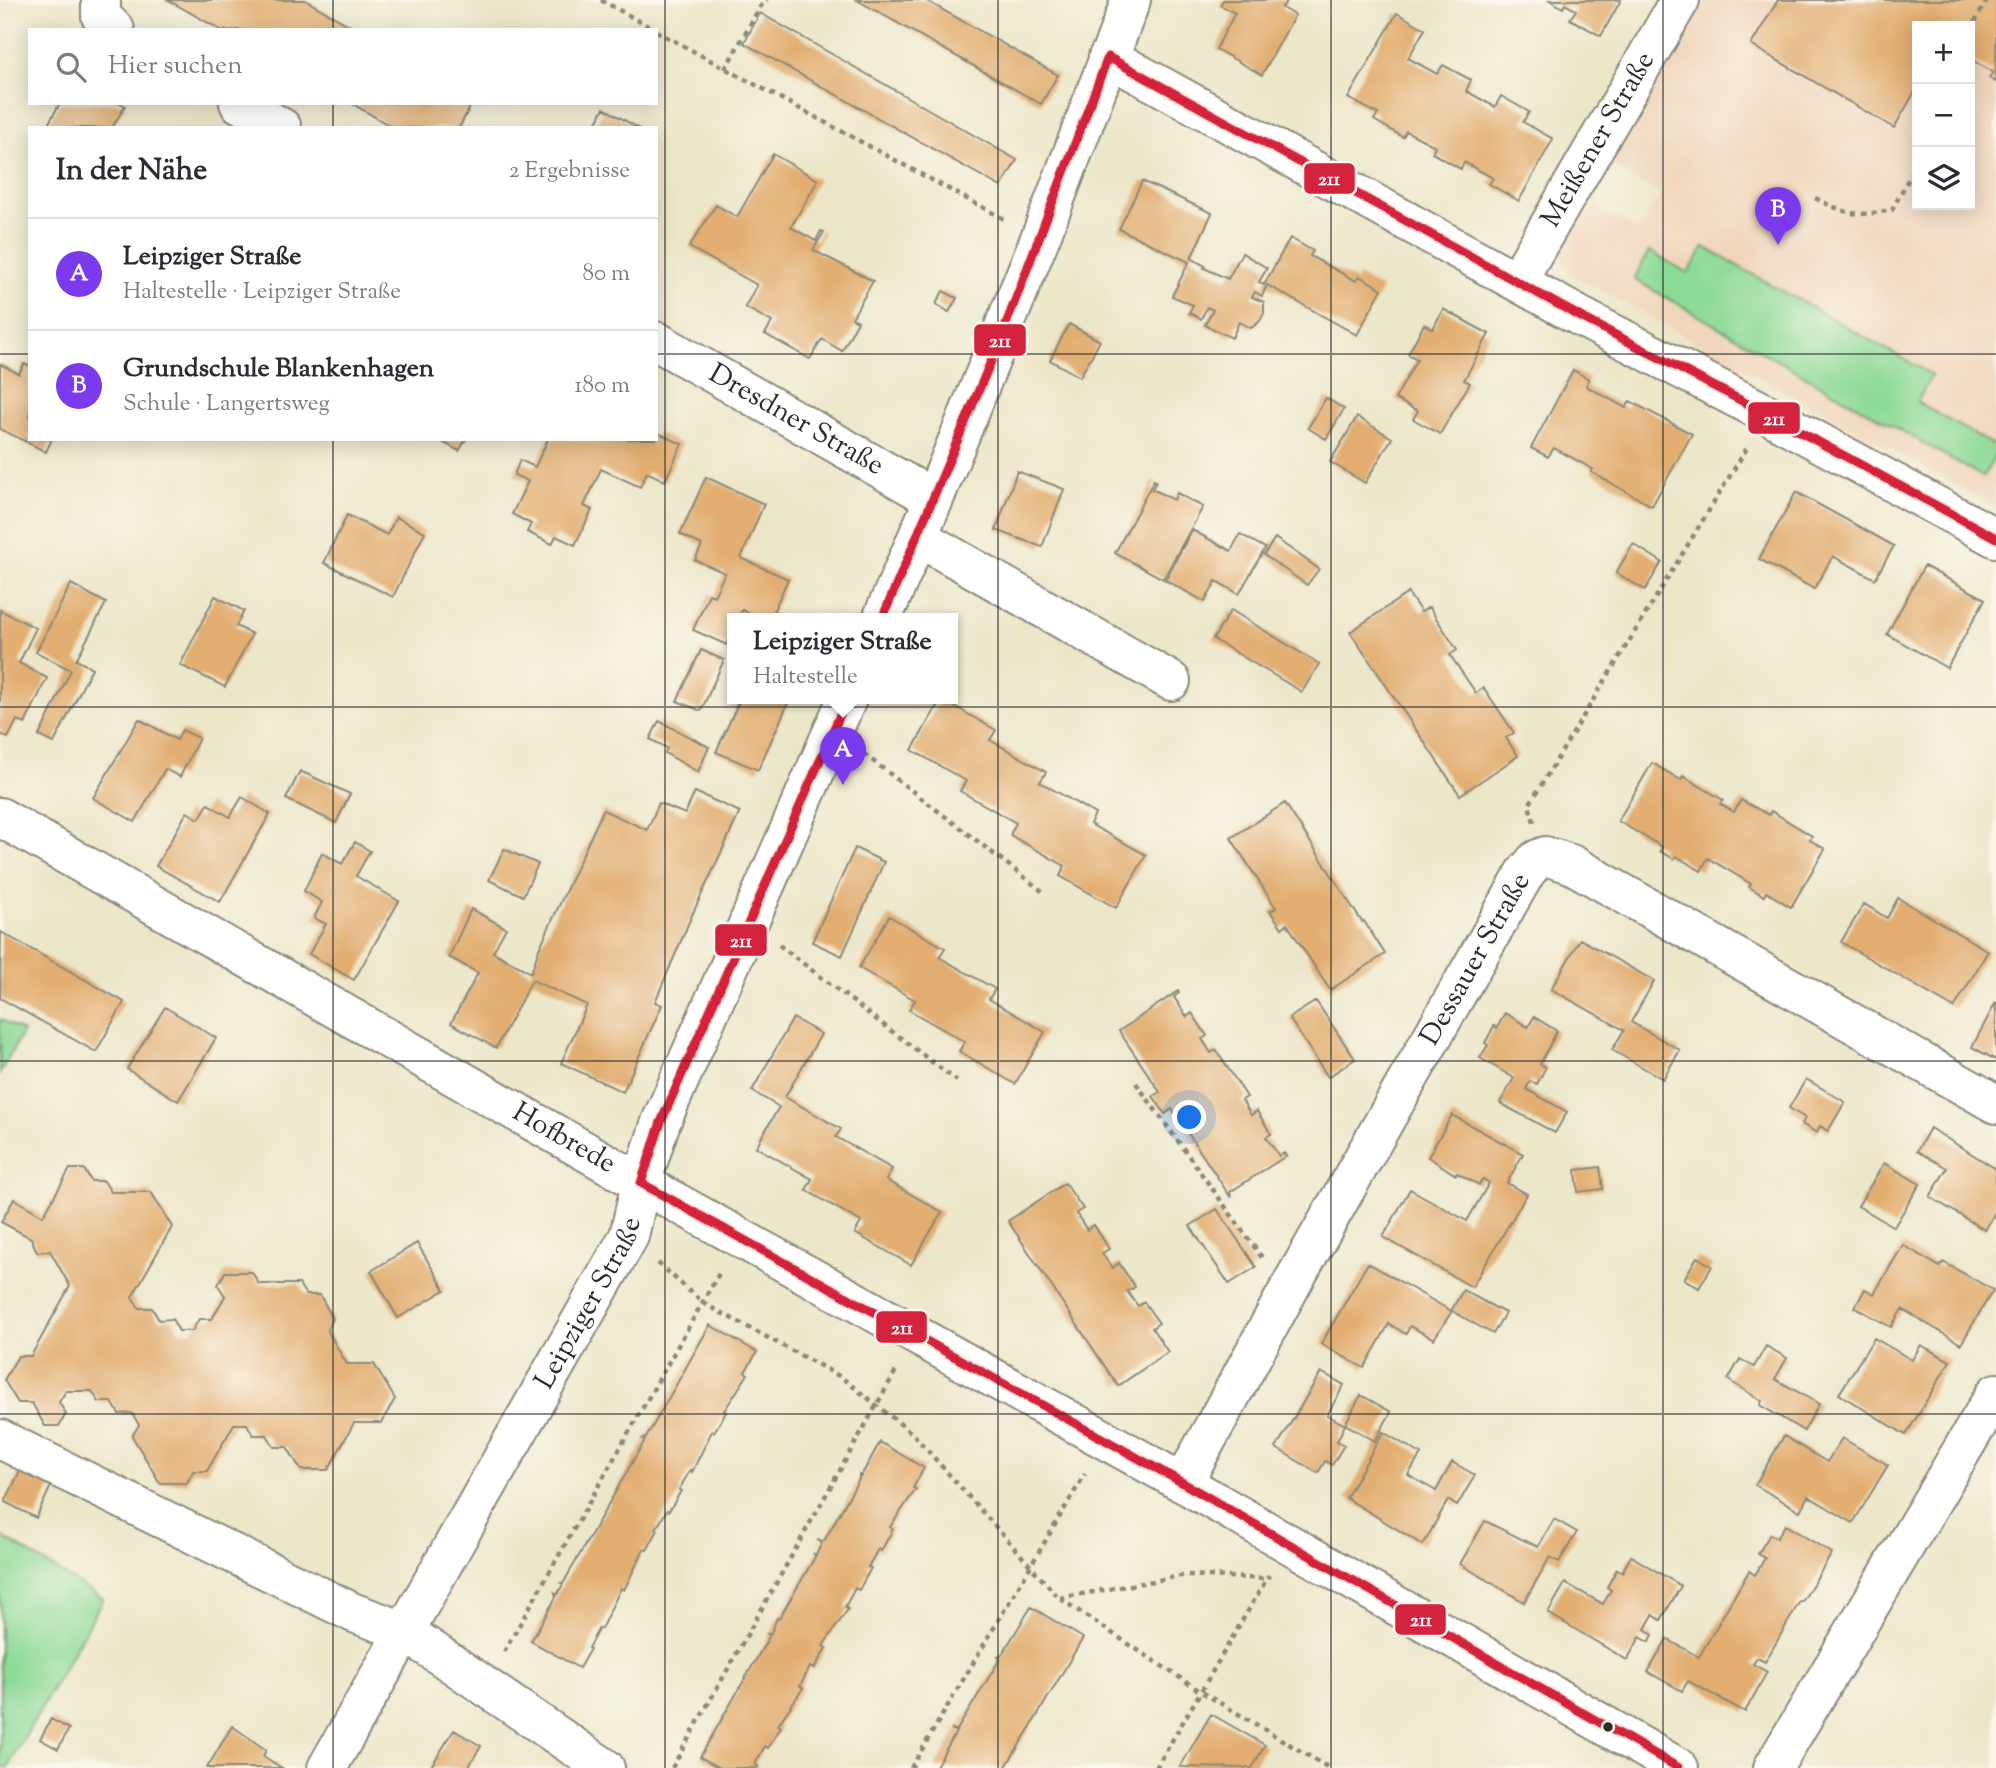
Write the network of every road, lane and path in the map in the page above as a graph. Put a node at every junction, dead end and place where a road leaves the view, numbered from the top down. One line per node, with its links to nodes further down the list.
1 (101, 0): 8 (street)
2 (601, 0): 9 (path)
3 (767, 0): 12 (path)
4 (1131, 0): 11 (street)
5 (1680, 0): 18 (street, Meißener Straße)
6 (1987, 0): 7 (path)
7 (1975, 22)
8 (113, 28)
9 (651, 28)
10 (658, 32): 12 (path)
11 (1108, 57): 17 (street); 18 (street)
12 (725, 68): 17 (path)
13 (242, 105): 14 (street)
14 (279, 126)
15 (1912, 172): 16 (path)
16 (1815, 198)
17 (1041, 236): 21 (street)
18 (1517, 281): 20 (street)
19 (658, 342): 21 (street, Dresdner Straße)
20 (1767, 414): 23 (street); 29 (path)
21 (934, 499): 22 (street)
22 (918, 537): 24 (street); 25 (street)
23 (1996, 538)
24 (885, 613)
25 (1171, 681)
26 (845, 704): 27 (street, Leipziger Straße)
27 (830, 737): 30 (path); 31 (street, Leipziger Straße)
28 (0, 817): 35 (street, Hofbrede)
29 (1545, 856): 34 (street, Dessauer Straße); 38 (street, Dessauer Straße)
30 (1046, 894)
31 (747, 927): 32 (path); 35 (street, Leipziger Straße)
32 (957, 1081)
33 (1136, 1083): 38 (path)
34 (1996, 1104)
35 (641, 1182): 36 (street, Leipziger Straße); 45 (street, Hofbrede)
36 (629, 1236): 39 (path); 50 (street, Leipziger Straße)
37 (721, 1271): 39 (path)
38 (1294, 1280): 45 (street, Dessauer Straße)
39 (703, 1303): 42 (path); 51 (path)
40 (897, 1369): 42 (path)
41 (1996, 1393): 60 (street)
42 (876, 1406): 47 (path); 55 (path)
43 (0, 1439): 50 (street)
44 (1084, 1475): 47 (path)
45 (1183, 1483): 46 (street, Hofbrede)
46 (1287, 1542): 48 (path); 59 (street, Hofbrede)
47 (1030, 1565): 49 (path); 56 (path)
48 (1266, 1579): 49 (path); 52 (path)
49 (1059, 1598): 52 (path)
50 (404, 1631): 51 (street); 53 (street, Leipziger Straße)
51 (484, 1686): 54 (street)
52 (1200, 1691): 57 (path); 58 (path)
53 (327, 1768)
54 (605, 1768)
55 (672, 1768)
56 (911, 1768)
57 (1156, 1768)
58 (1329, 1768)
59 (1679, 1768)
60 (1773, 1768)

